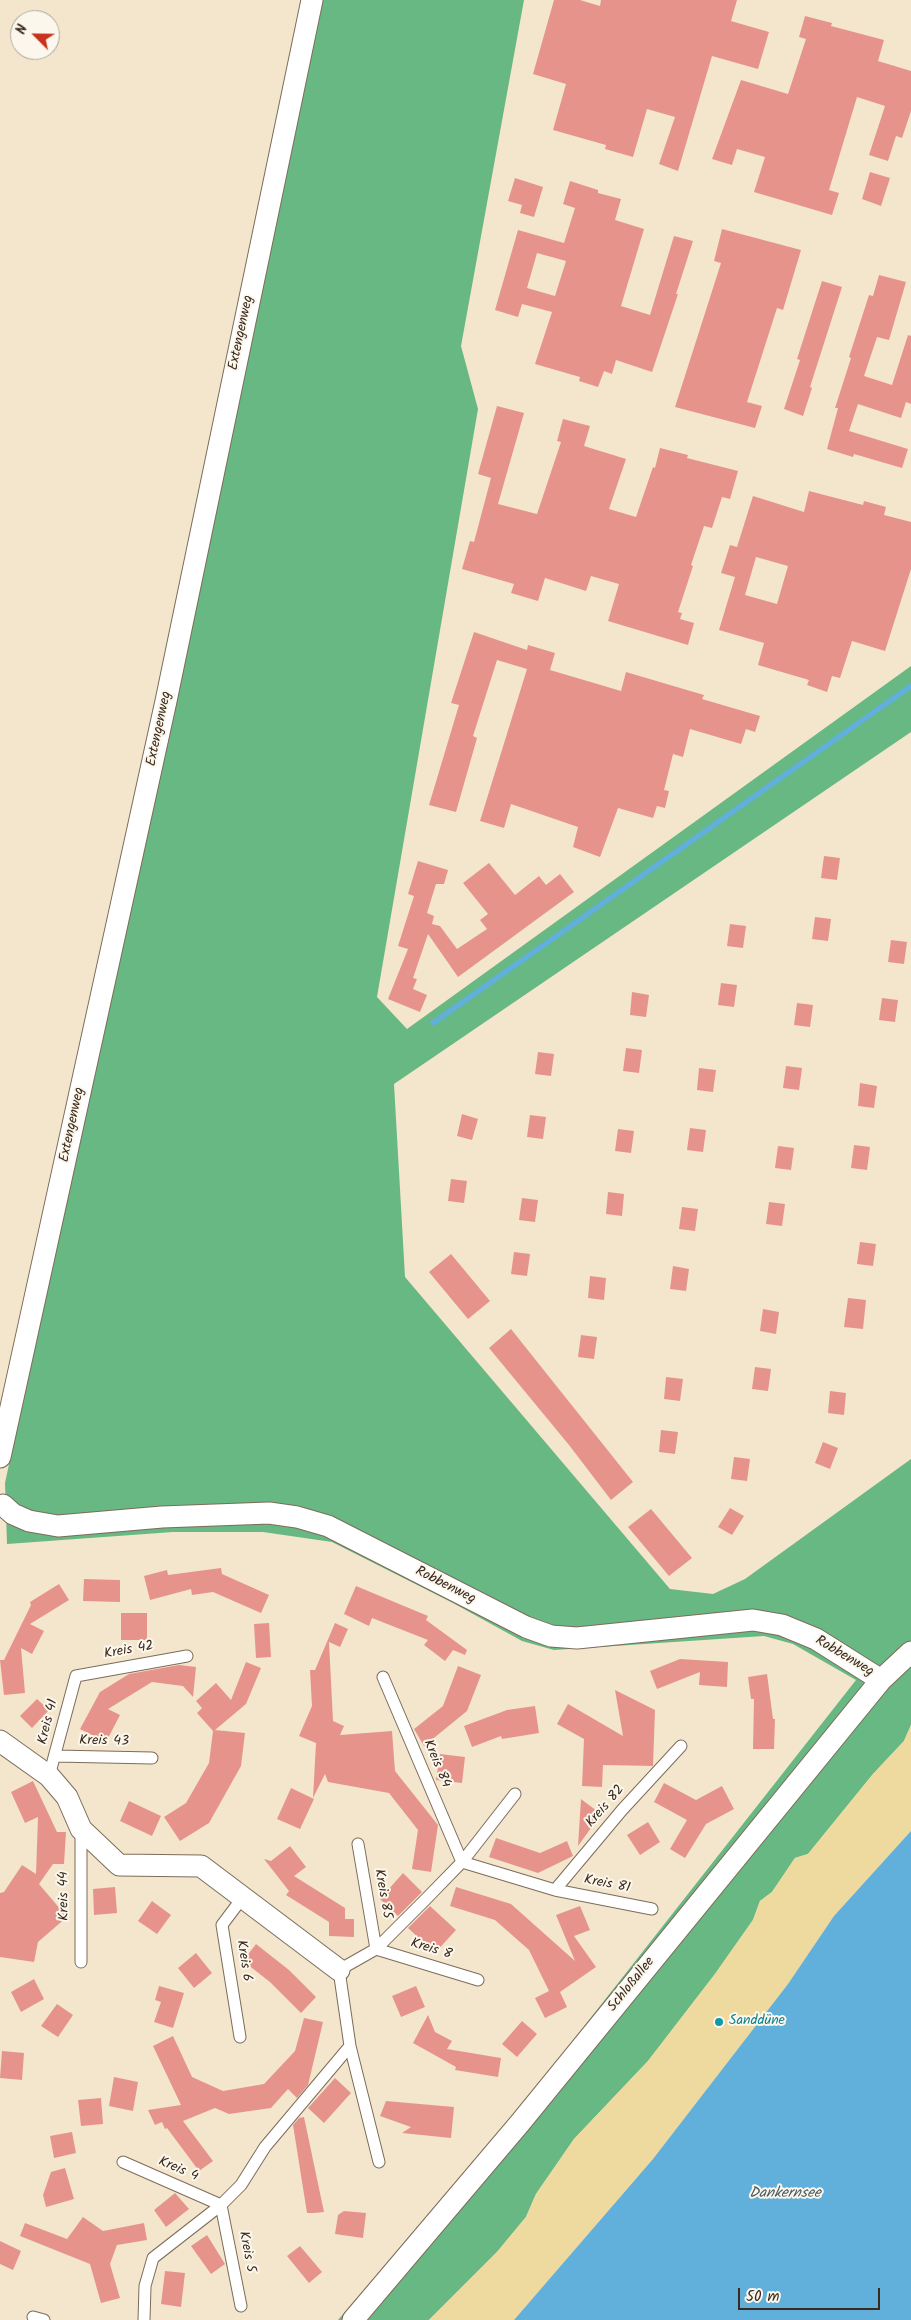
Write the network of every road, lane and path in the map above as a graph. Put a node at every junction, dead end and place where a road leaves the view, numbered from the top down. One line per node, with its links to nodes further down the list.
1 (312, 0): 2 (street, Extengenweg)
2 (0, 1457)
3 (1, 1504): 8 (street, Robbenweg)
4 (911, 1652): 8 (street, Schloßallee)
5 (188, 1656): 6 (lane, Kreis 42)
6 (76, 1676): 11 (lane, Kreis 41)
7 (383, 1677): 17 (lane, Kreis 84)
8 (881, 1680): 32 (street, Schloßallee)
9 (0, 1742): 13 (street)
10 (681, 1746): 18 (lane, Kreis 82)
11 (56, 1756): 12 (lane, Kreis 43); 13 (lane, Kreis 41)
12 (152, 1758)
13 (49, 1776): 15 (street)
14 (515, 1794): 17 (lane)
15 (81, 1830): 19 (street); 22 (lane, Kreis 44)
16 (358, 1844): 21 (lane, Kreis 85)
17 (462, 1862): 18 (lane, Kreis 81); 21 (lane)
18 (555, 1890): 20 (lane, Kreis 81)
19 (243, 1897): 23 (street); 25 (lane, Kreis 6)
20 (652, 1908)
21 (376, 1949): 23 (lane); 24 (lane, Kreis 8)
22 (81, 1962)
23 (339, 1970): 26 (lane)
24 (478, 1980)
25 (240, 2037)
26 (350, 2046): 28 (lane); 29 (lane)
27 (123, 2162): 29 (lane, Kreis 4)
28 (379, 2162)
29 (221, 2205): 30 (lane, Kreis 5); 31 (lane)
30 (241, 2306)
31 (144, 2320)
32 (354, 2320)

